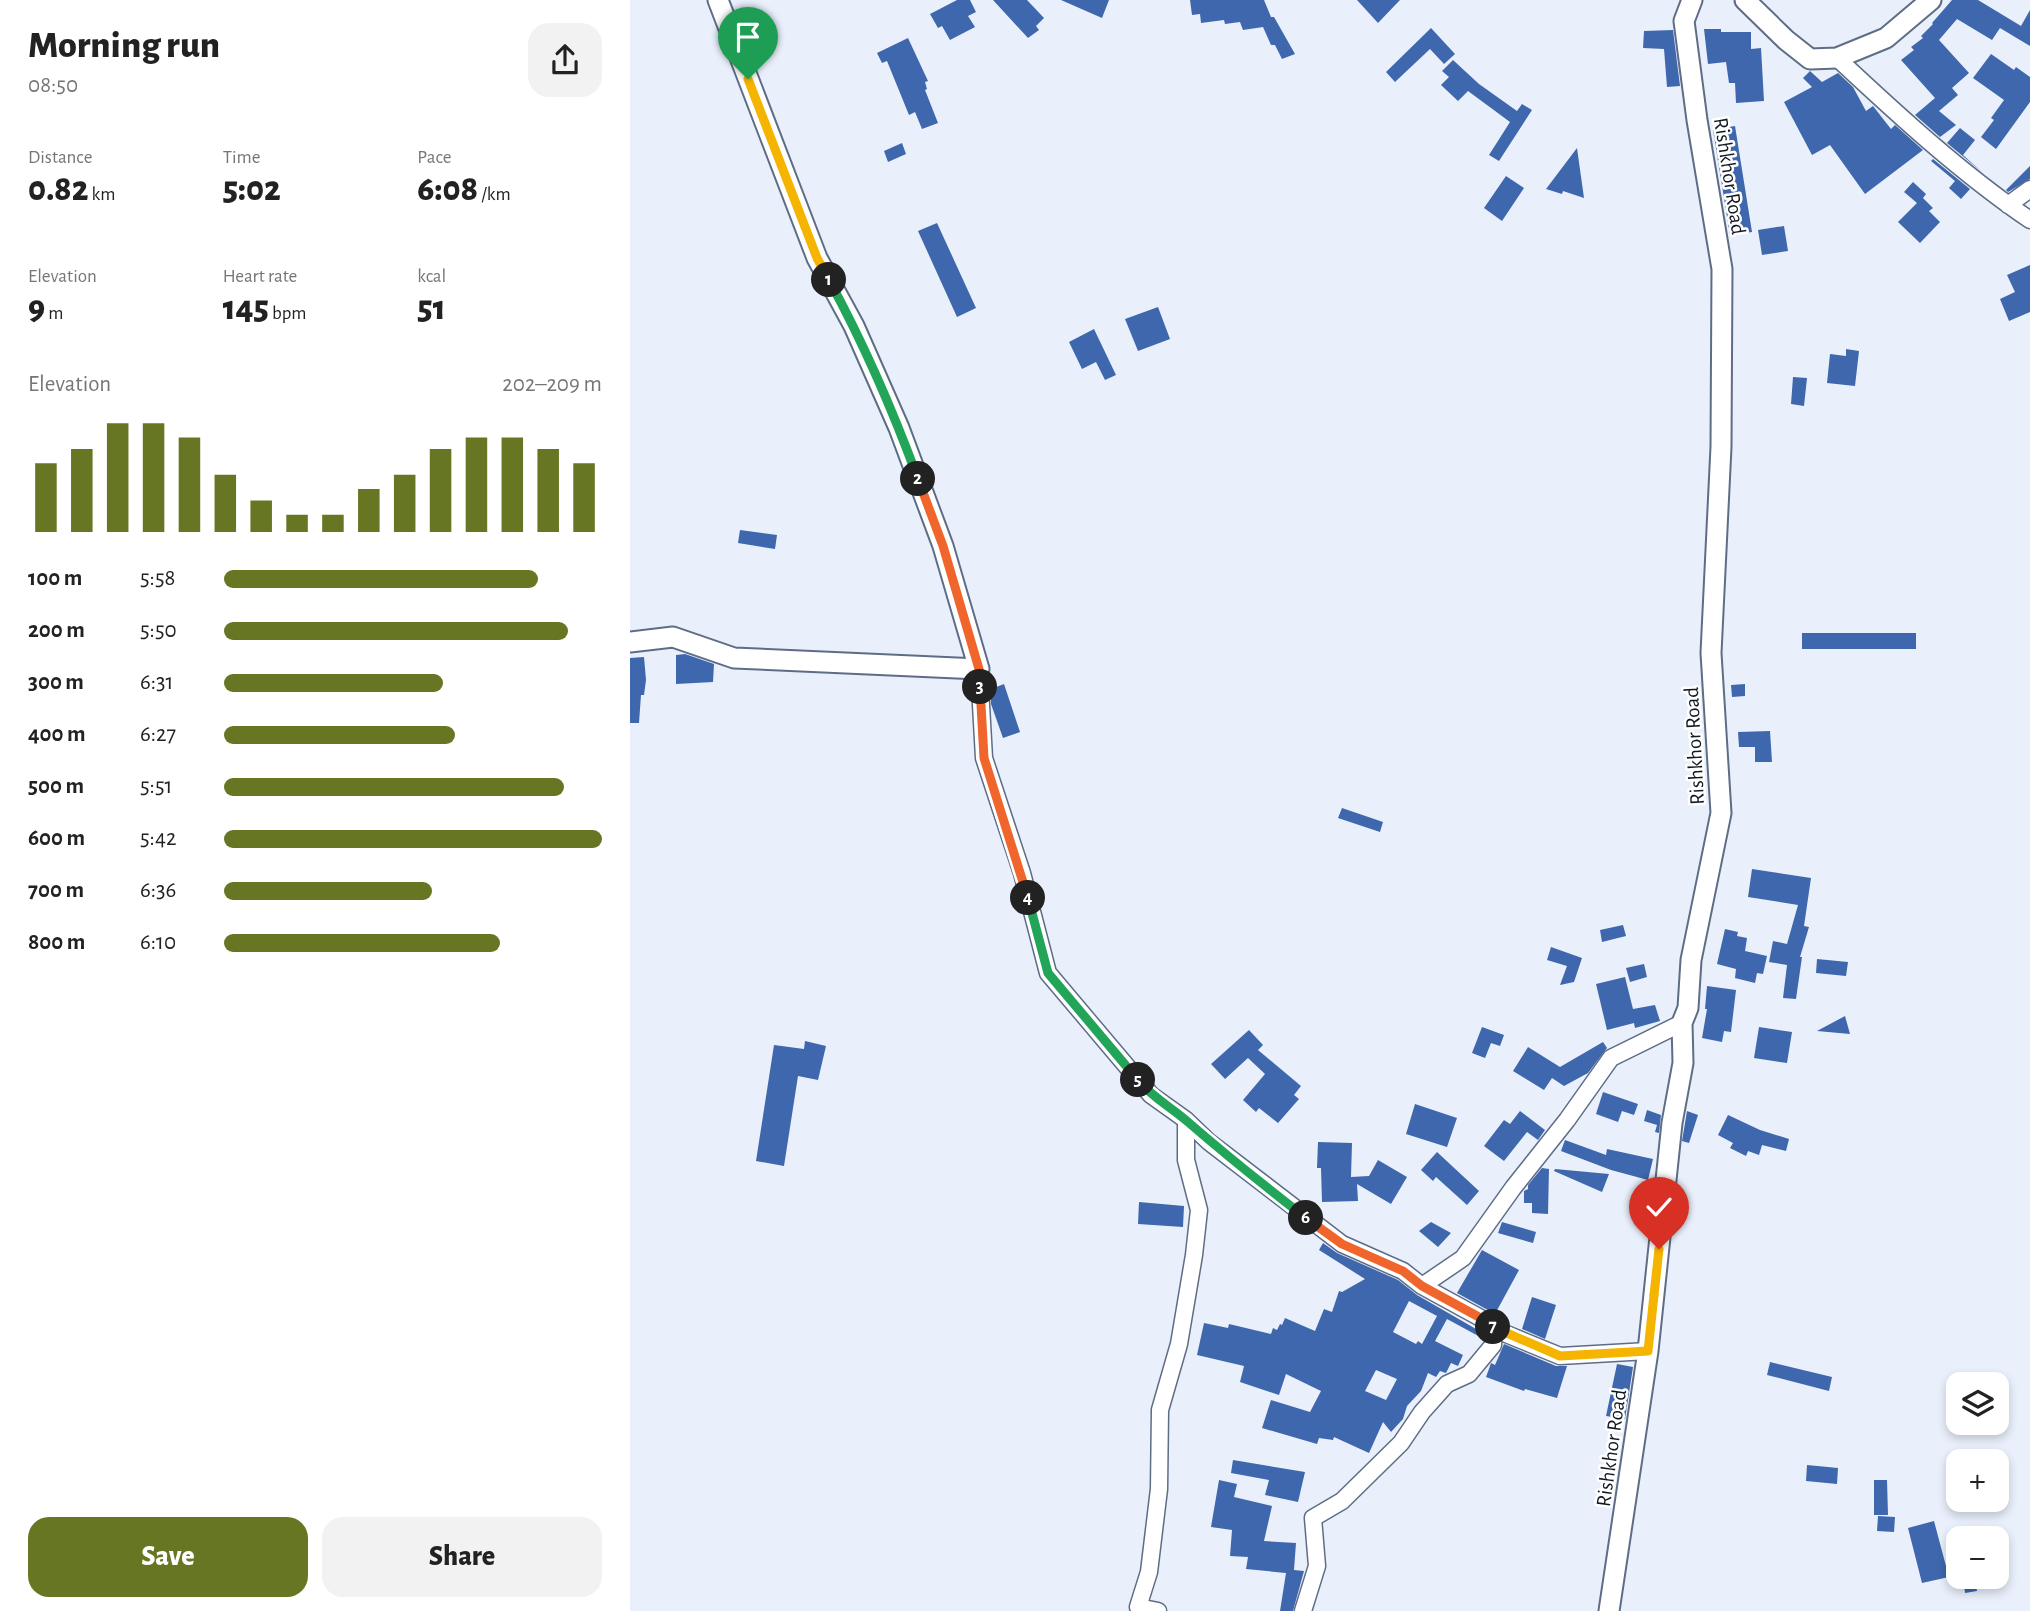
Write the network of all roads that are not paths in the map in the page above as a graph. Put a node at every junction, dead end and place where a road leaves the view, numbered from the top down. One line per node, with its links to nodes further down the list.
1 (718, 0): 10 (street)
2 (1692, 0): 11 (street, Rishkhor Road)
3 (1745, 0): 5 (street)
4 (1931, 0): 5 (street)
5 (1837, 58): 7 (street)
6 (2030, 189): 7 (street)
7 (2008, 205): 8 (street)
8 (2030, 220)
9 (630, 642): 10 (street)
10 (979, 669): 12 (street)
11 (1682, 1023): 13 (street); 15 (street, Rishkhor Road)
12 (1186, 1120): 13 (street); 16 (street)
13 (1422, 1286): 14 (street)
14 (1494, 1329): 15 (street); 17 (street)
15 (1648, 1351): 18 (street, Rishkhor Road)
16 (1158, 1611)
17 (1303, 1611)
18 (1609, 1611)

